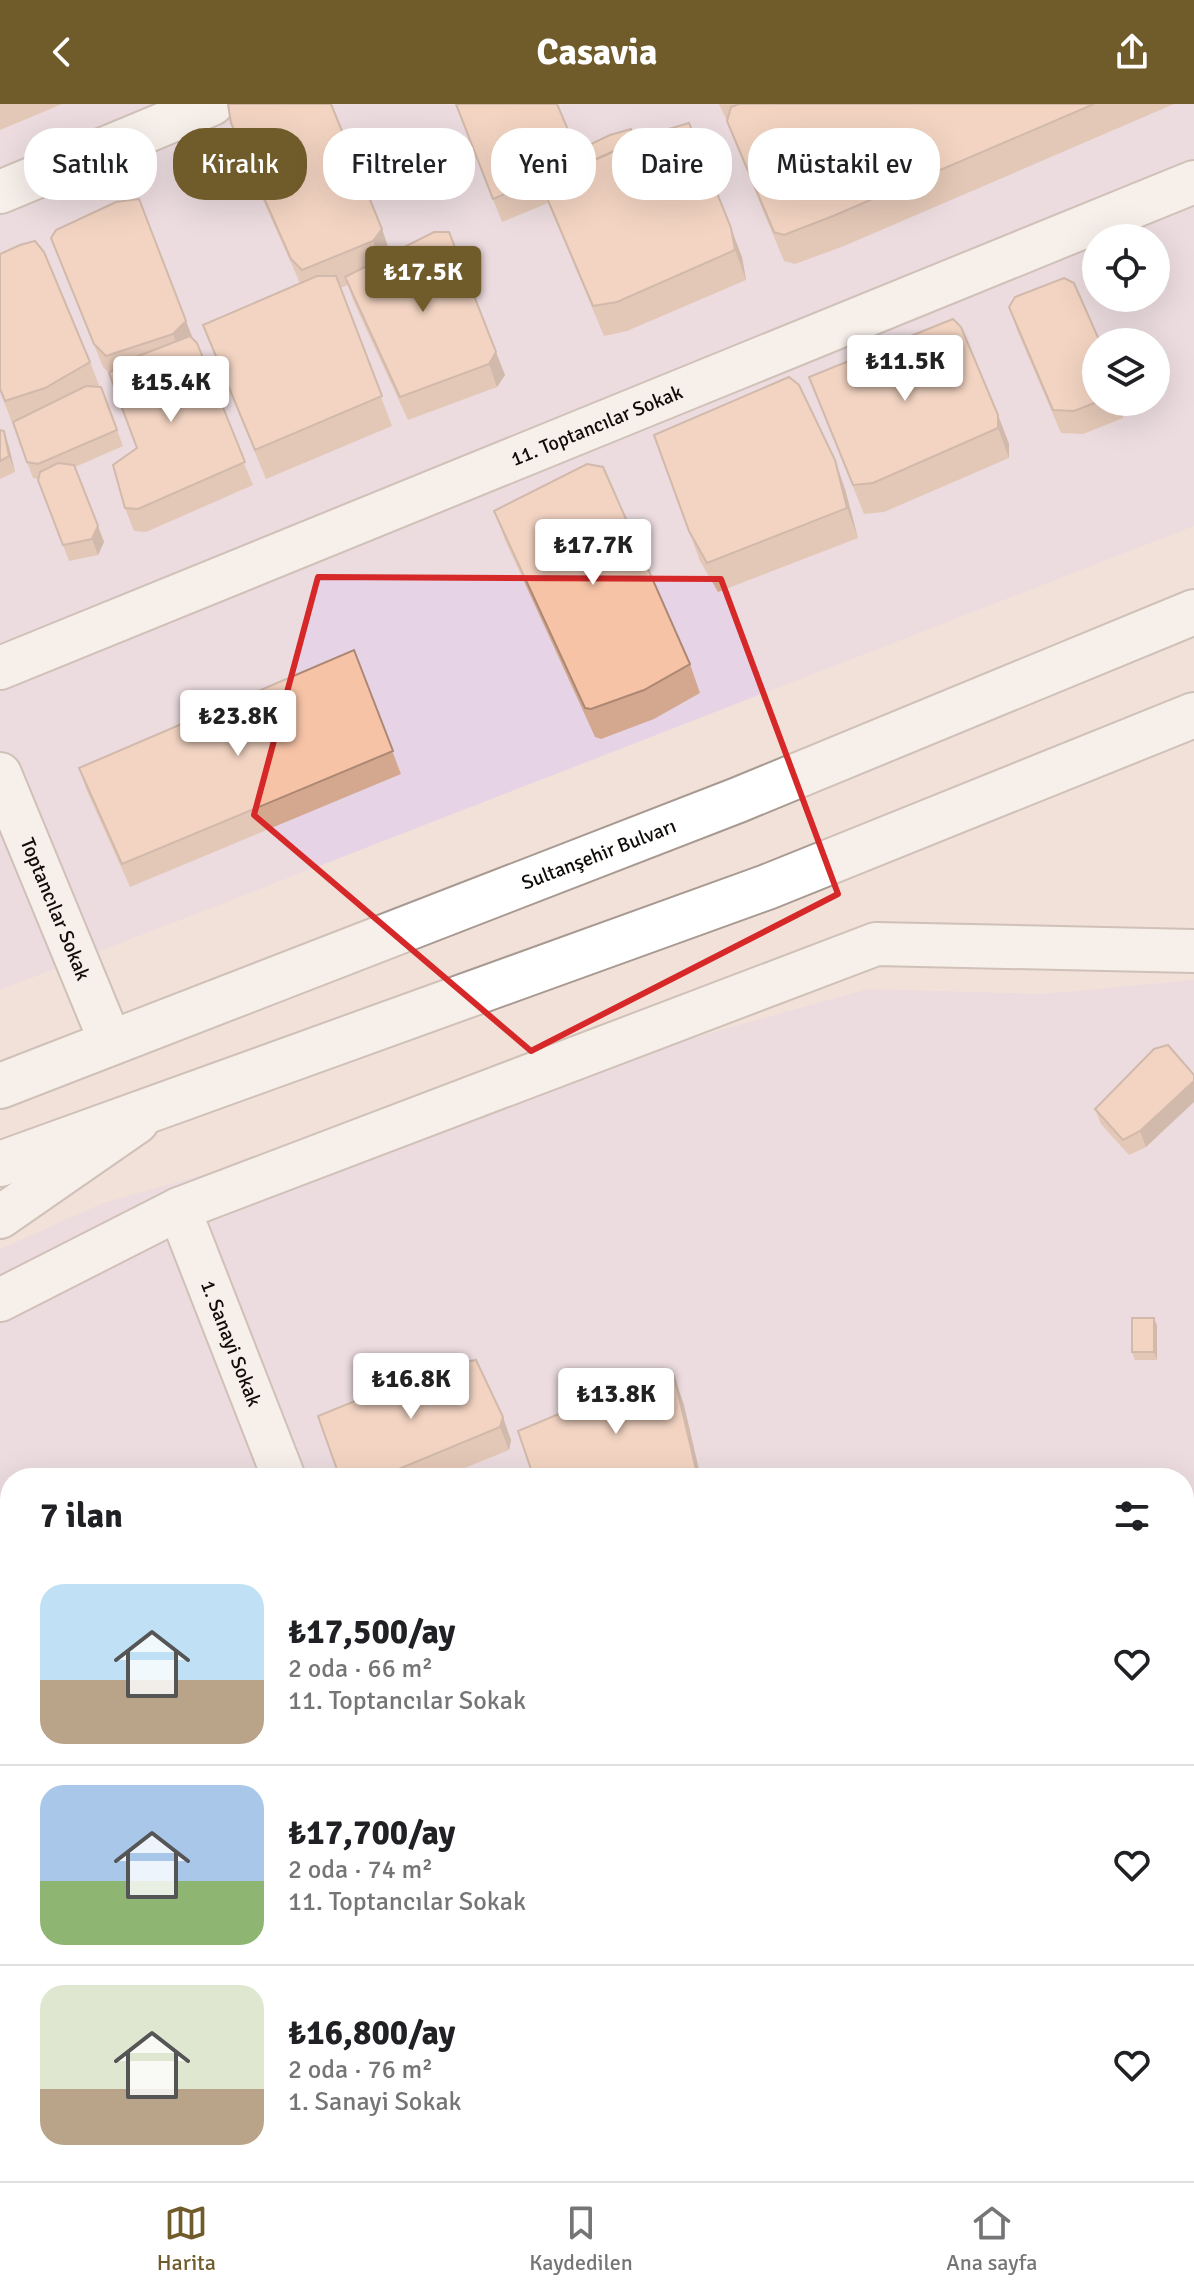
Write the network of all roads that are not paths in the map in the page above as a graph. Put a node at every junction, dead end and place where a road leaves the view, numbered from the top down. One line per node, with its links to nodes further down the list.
1 (212, 104): 3 (street)
2 (1194, 182): 5 (street, 11. Toptancılar Sokak)
3 (0, 192)
4 (1194, 612): 9 (highway, Sultanşehir Bulvarı)
5 (0, 668)
6 (1194, 715): 11 (highway)
7 (0, 774): 9 (street, Toptancılar Sokak)
8 (1194, 951): 13 (street)
9 (111, 1043): 10 (highway, Sultanşehir Bulvarı)
10 (0, 1086)
11 (166, 1102): 12 (highway); 14 (street)
12 (0, 1164)
13 (179, 1209): 15 (street); 16 (street, 1. Sanayi Sokak)
14 (0, 1217)
15 (0, 1300)
16 (280, 1468)

